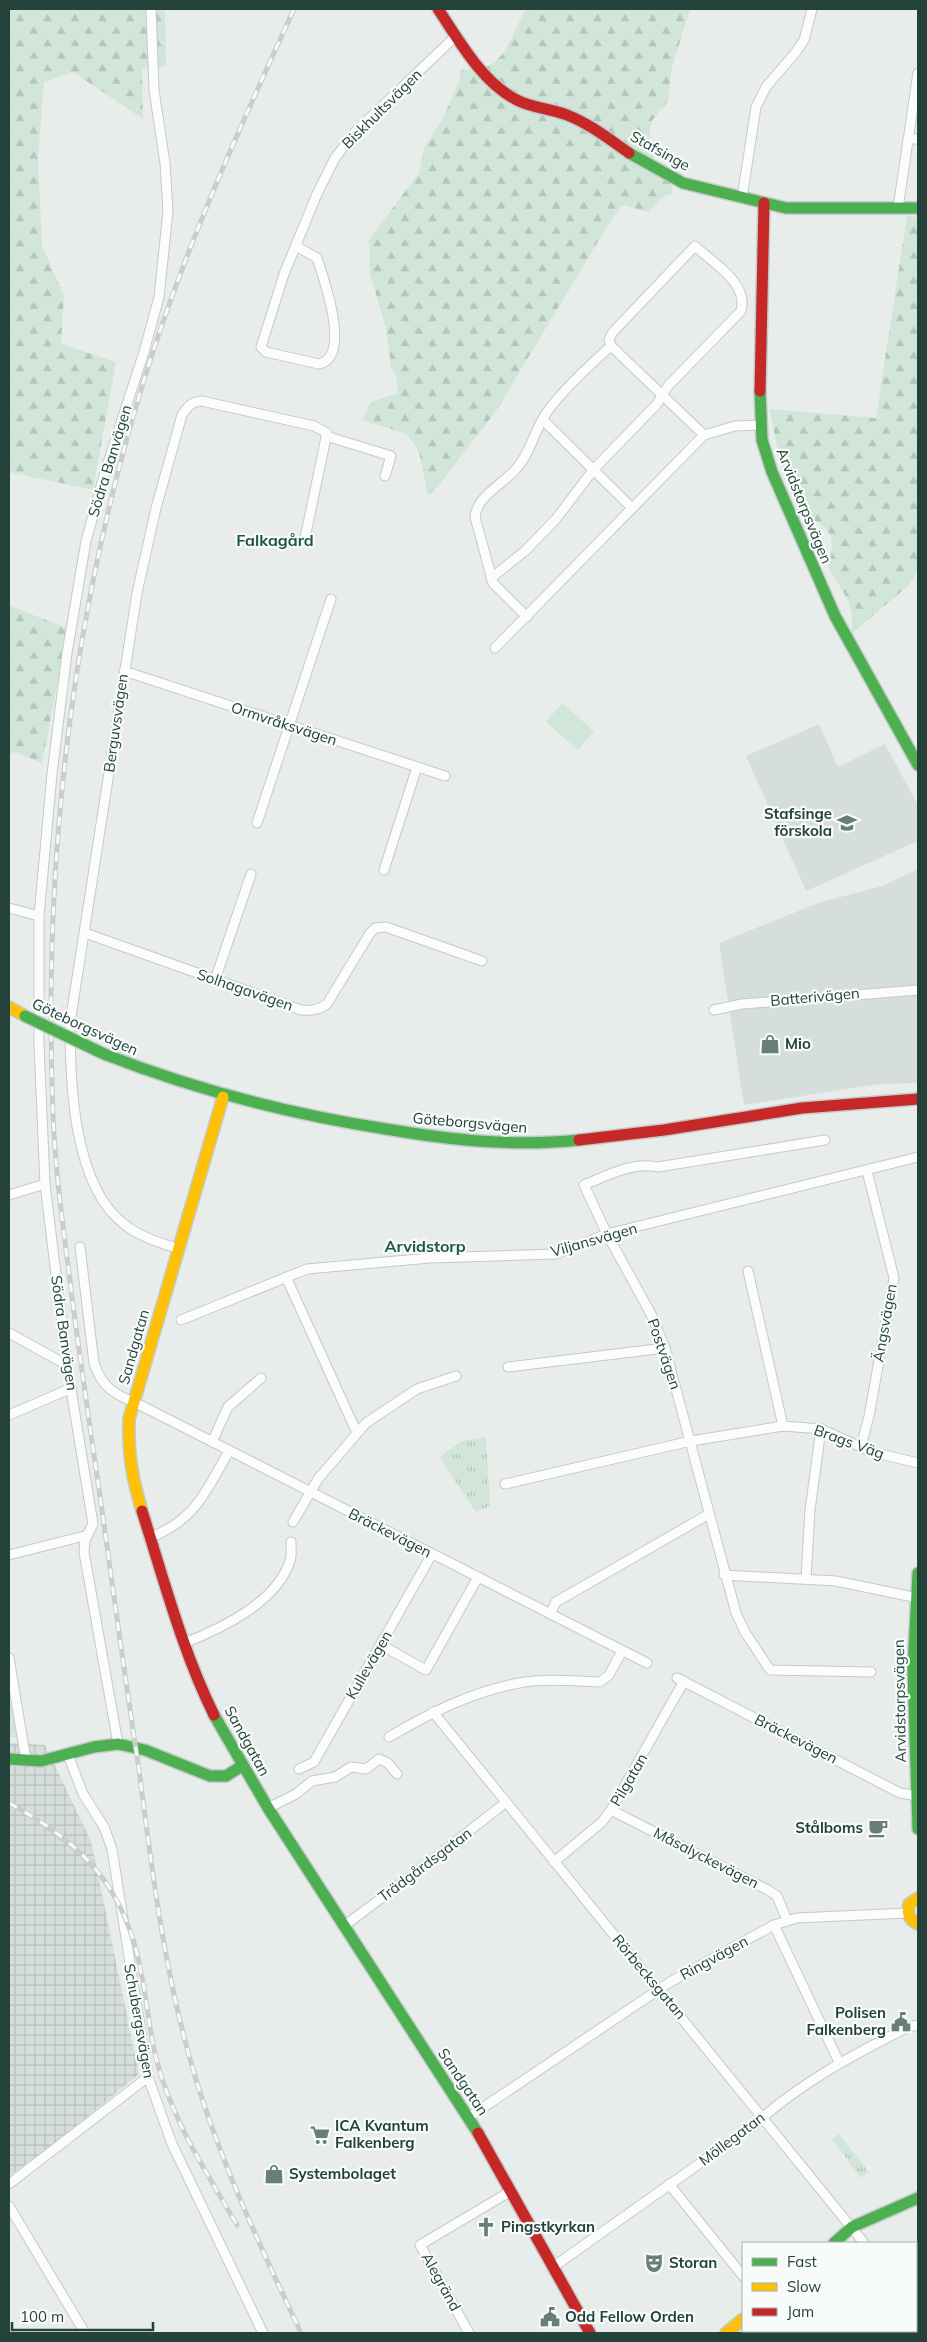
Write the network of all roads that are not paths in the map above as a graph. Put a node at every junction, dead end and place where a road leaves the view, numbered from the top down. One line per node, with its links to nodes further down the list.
1 (151, 9): 36 (street, Södra Banvägen)
2 (438, 9): 4 (main road, Stafsinge)
3 (812, 9): 8 (street)
4 (456, 36): 8 (main road, Stafsinge); 12 (street, Biskhultsvägen)
5 (918, 72): 7 (street)
6 (918, 139): 7 (street)
7 (908, 140): 10 (street)
8 (742, 198): 9 (main road, Stafsinge)
9 (764, 204): 10 (main road, Stafsinge); 16 (main road, Arvidstorpsvägen)
10 (898, 208): 11 (main road, Stafsinge)
11 (918, 208)
12 (296, 246): 12 (street, Biskhultsvägen)
13 (611, 346): 14 (street); 14 (street); 15 (street)
14 (663, 395): 17 (street); 19 (street)
15 (543, 420): 19 (street); 23 (street)
16 (760, 425): 17 (street); 29 (main road, Arvidstorpsvägen)
17 (704, 435): 21 (street)
18 (326, 436): 20 (street); 22 (street); 27 (street, Berguvsvägen)
19 (594, 469): 21 (street); 23 (street)
20 (385, 476)
21 (632, 508): 25 (street)
22 (304, 538)
23 (491, 578): 25 (street)
24 (331, 599): 28 (street)
25 (527, 617): 26 (street)
26 (495, 648)
27 (124, 671): 28 (street, Ormvråksvägen); 37 (street, Berguvsvägen)
28 (290, 726): 30 (street, Ormvråksvägen); 32 (street)
29 (918, 765)
30 (417, 767): 31 (street, Ormvråksvägen); 33 (street)
31 (445, 776)
32 (257, 823)
33 (384, 870)
34 (251, 874): 39 (street)
35 (9, 908): 36 (street)
36 (39, 916): 48 (street, Södra Banvägen)
37 (84, 933): 39 (street, Solhagavägen); 52 (street, Berguvsvägen)
38 (482, 961): 39 (street, Solhagavägen)
39 (215, 980)
40 (918, 990): 42 (street, Batterivägen)
41 (9, 1007): 43 (main road, Göteborgsvägen, bridge)
42 (714, 1010)
43 (223, 1097): 44 (main road, Göteborgsvägen); 52 (main road, Sandgatan)
44 (918, 1099)
45 (825, 1140): 50 (street, Postvägen)
46 (918, 1157): 47 (street, Viljansvägen)
47 (867, 1170): 50 (street, Viljansvägen); 70 (street, Ängsvägen)
48 (45, 1184): 49 (street); 58 (street, Södra Banvägen)
49 (9, 1196)
50 (608, 1234): 54 (street, Viljansvägen); 57 (street, Postvägen)
51 (80, 1247): 63 (street, Bräckevägen)
52 (179, 1249): 63 (main road, Sandgatan)
53 (748, 1271): 65 (street)
54 (286, 1277): 55 (street, Viljansvägen); 67 (street)
55 (181, 1320)
56 (9, 1333): 58 (street)
57 (665, 1348): 59 (street); 68 (street, Postvägen)
58 (67, 1365): 62 (street, Södra Banvägen)
59 (508, 1367)
60 (456, 1376): 67 (street)
61 (261, 1378): 69 (street)
62 (72, 1388): 64 (street); 77 (street, Södra Banvägen)
63 (134, 1402): 69 (street, Bräckevägen); 78 (main road, Sandgatan)
64 (9, 1415)
65 (783, 1426): 66 (street, Brags Väg); 68 (street, Brags Väg)
66 (821, 1429): 70 (street, Brags Väg); 85 (street)
67 (357, 1433): 74 (street)
68 (691, 1441): 73 (street); 75 (street, Postvägen)
69 (212, 1442): 71 (street, Bräckevägen)
70 (860, 1447): 72 (street, Brags Väg)
71 (229, 1451): 74 (street, Bräckevägen); 78 (street)
72 (918, 1463)
73 (505, 1484)
74 (309, 1492): 76 (street); 80 (street, Bräckevägen)
75 (709, 1514): 83 (street, Postvägen); 87 (street)
76 (293, 1522)
77 (88, 1535): 81 (street); 97 (street, Södra Banvägen)
78 (149, 1538): 88 (main road, Sandgatan)
79 (291, 1542): 88 (street)
80 (432, 1554): 84 (street, Bräckevägen); 89 (street, Kullevägen)
81 (9, 1555)
82 (918, 1573): 86 (main road, Arvidstorpsvägen)
83 (724, 1575): 85 (street); 93 (street, Postvägen)
84 (478, 1577): 87 (street, Bräckevägen); 89 (street)
85 (806, 1578): 86 (street)
86 (917, 1598): 104 (main road, Arvidstorpsvägen)
87 (550, 1614): 90 (street, Bräckevägen)
88 (184, 1643): 101 (main road, Sandgatan)
89 (381, 1645): 102 (street, Kullevägen)
90 (622, 1651): 92 (street, Bräckevägen); 95 (street)
91 (9, 1658): 100 (street)
92 (647, 1663)
93 (871, 1672)
94 (681, 1680): 104 (street, Bräckevägen); 107 (street, Pilgatan)
95 (433, 1712): 96 (street); 105 (street, Rörbecksgatan)
96 (389, 1737)
97 (118, 1744): 98 (main road); 101 (main road)
98 (68, 1756): 100 (main road); 119 (street, Schubergsvägen)
99 (9, 1759): 100 (main road)
100 (26, 1760)
101 (242, 1766): 106 (main road, Sandgatan)
102 (299, 1769)
103 (396, 1774): 106 (street)
104 (918, 1796): 108 (main road, Arvidstorpsvägen)
105 (505, 1803): 109 (street, Rörbecksgatan); 115 (street, Trädgårdsgatan)
106 (268, 1808): 115 (main road, Sandgatan)
107 (612, 1810): 109 (street, Pilgatan); 112 (street, Måsalyckevägen)
108 (918, 1828)
109 (554, 1862): 116 (street, Rörbecksgatan)
110 (918, 1898): 111 (main road)
111 (907, 1913): 112 (street, Ringvägen); 113 (main road)
112 (787, 1920): 114 (street, Ringvägen)
113 (918, 1924)
114 (774, 1925): 116 (street, Ringvägen); 118 (street)
115 (344, 1926): 120 (main road, Sandgatan)
116 (659, 1989): 120 (street, Ringvägen); 121 (street, Rörbecksgatan)
117 (918, 2025): 118 (street, Möllegatan)
118 (839, 2062): 121 (street, Möllegatan)
119 (148, 2076): 122 (street); 134 (street, Schubergsvägen)
120 (469, 2117): 124 (main road, Sandgatan)
121 (763, 2117): 123 (street, Möllegatan); 127 (street, Rörbecksgatan)
122 (9, 2184)
123 (669, 2184): 130 (street, Möllegatan); 131 (street)
124 (512, 2191): 130 (main road, Sandgatan); 135 (street, Alegränd)
125 (918, 2198): 127 (main road)
126 (9, 2206): 133 (street)
127 (852, 2227): 128 (main road); 129 (street, Rörbecksgatan)
128 (835, 2242)
129 (863, 2242)
130 (553, 2267): 136 (main road, Sandgatan)
131 (742, 2275)
132 (742, 2320): 137 (main road)
133 (85, 2333)
134 (262, 2333)
135 (469, 2333)
136 (590, 2333)
137 (726, 2333)

